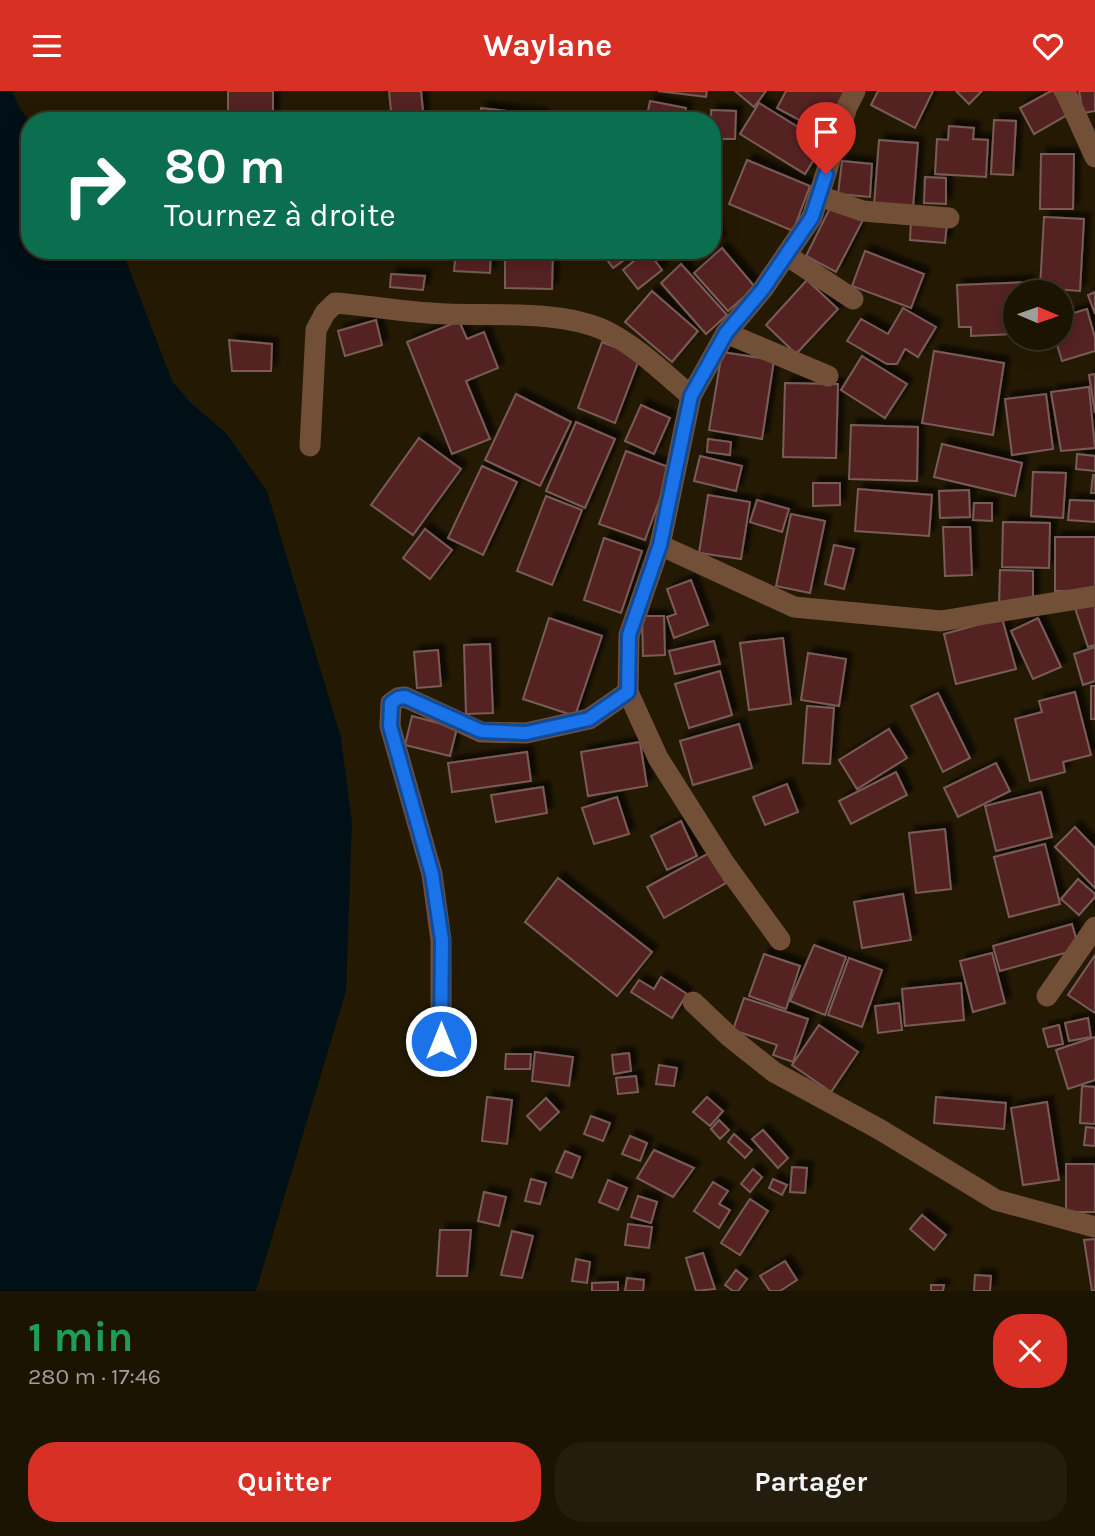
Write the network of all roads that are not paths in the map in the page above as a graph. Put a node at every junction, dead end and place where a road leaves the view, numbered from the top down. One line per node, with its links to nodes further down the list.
1 (855, 91): 4 (street)
2 (1065, 91): 3 (street)
3 (1095, 157)
4 (819, 196): 5 (street); 6 (street)
5 (949, 218)
6 (786, 255): 7 (street); 8 (street)
7 (853, 299)
8 (726, 333): 9 (street); 10 (street)
9 (828, 376)
10 (691, 396): 11 (street); 12 (street)
11 (310, 446)
12 (660, 545): 13 (street); 14 (street)
13 (1095, 596)
14 (628, 692): 16 (street); 19 (street)
15 (1095, 927): 17 (street)
16 (780, 940)
17 (1047, 996)
18 (693, 1002): 20 (street)
19 (441, 1041)
20 (1095, 1227)

